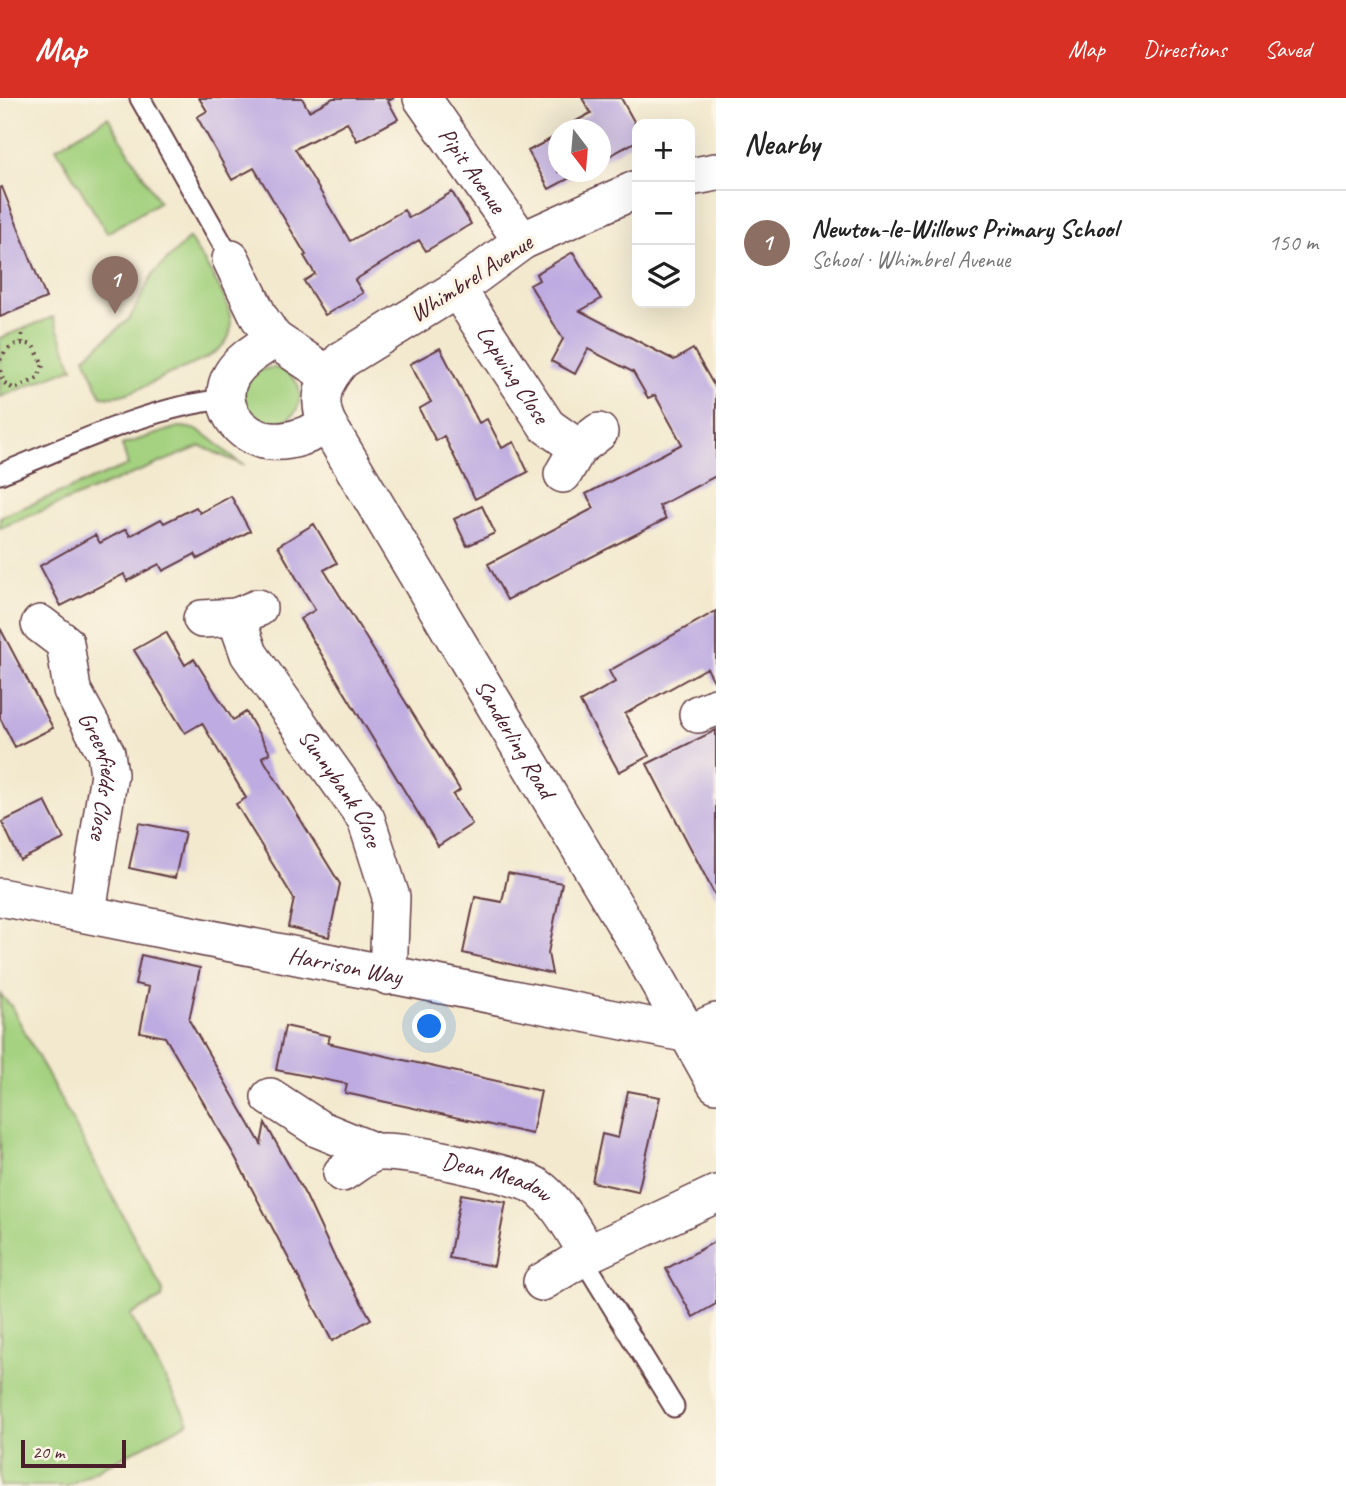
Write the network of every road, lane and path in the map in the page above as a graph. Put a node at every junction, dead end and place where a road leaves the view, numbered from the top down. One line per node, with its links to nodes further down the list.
1 (140, 98): 7 (lane)
2 (422, 98): 6 (street, Pipit Avenue)
3 (716, 172): 4 (street)
4 (695, 176)
5 (632, 191): 6 (street, Whimbrel Avenue)
6 (522, 241): 8 (street, Whimbrel Avenue)
7 (231, 259): 10 (street)
8 (457, 289): 16 (street, Whimbrel Avenue); 18 (street, Lapwing Close)
9 (22, 330): 11 (path)
10 (274, 339): 16 (street); 17 (street)
11 (22, 342): 13 (path); 15 (path)
12 (0, 347): 13 (path)
13 (5, 351): 14 (path)
14 (0, 360)
15 (0, 368)
16 (326, 397): 17 (street); 25 (street, Sanderling Road)
17 (226, 399): 19 (lane)
18 (580, 451)
19 (0, 474)
20 (232, 615): 24 (street, Sunnybank Close)
21 (63, 635): 23 (street, Greenfields Close)
22 (0, 897): 23 (street, Harrison Way)
23 (87, 912): 24 (street, Harrison Way)
24 (388, 976): 25 (street, Harrison Way)
25 (702, 1028): 26 (street, Sanderling Road)
26 (716, 1084)
27 (270, 1097): 28 (street, Dean Meadow)
28 (375, 1152): 29 (street); 31 (street, Dean Meadow)
29 (342, 1173)
30 (716, 1194): 31 (street)
31 (585, 1255): 32 (street); 33 (lane)
32 (542, 1282)
33 (674, 1406)

